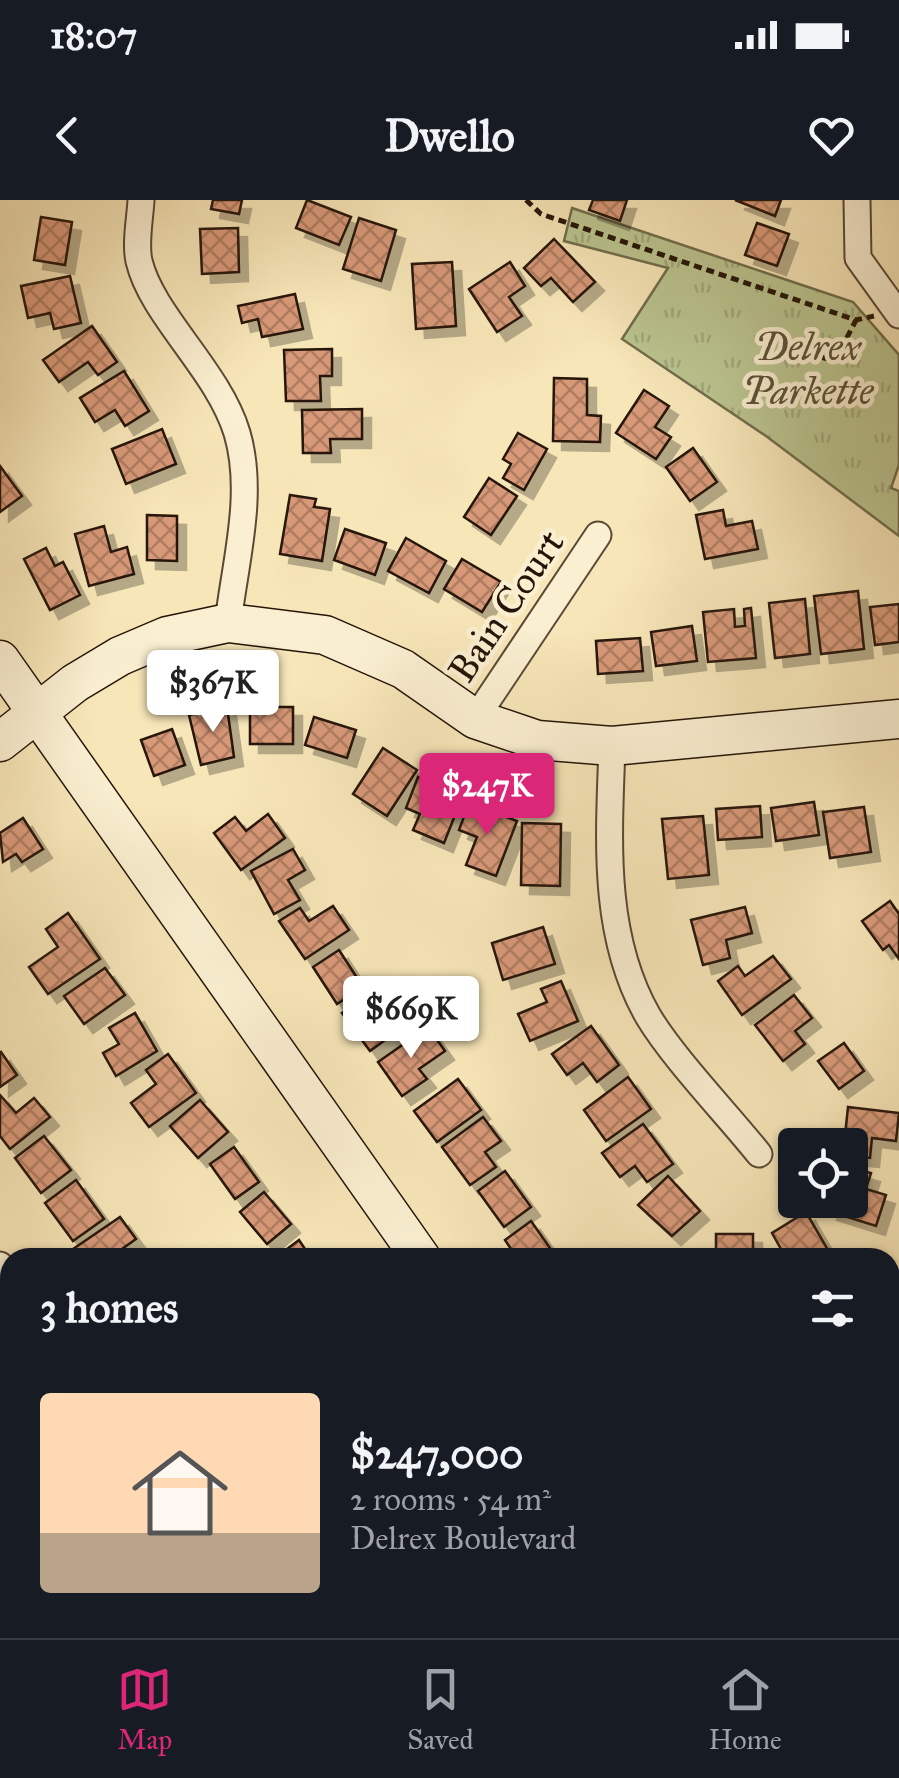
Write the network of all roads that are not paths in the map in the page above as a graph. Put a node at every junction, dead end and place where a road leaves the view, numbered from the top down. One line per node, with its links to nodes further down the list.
1 (141, 200): 5 (street)
2 (857, 200): 3 (street)
3 (895, 313)
4 (598, 535): 8 (street, Bain Court)
5 (228, 623): 7 (street); 8 (street)
6 (0, 660): 7 (street)
7 (36, 714): 10 (street); 13 (street)
8 (476, 719): 11 (street)
9 (899, 719): 11 (street)
10 (0, 742)
11 (612, 746): 12 (street)
12 (760, 1154)
13 (415, 1248)

